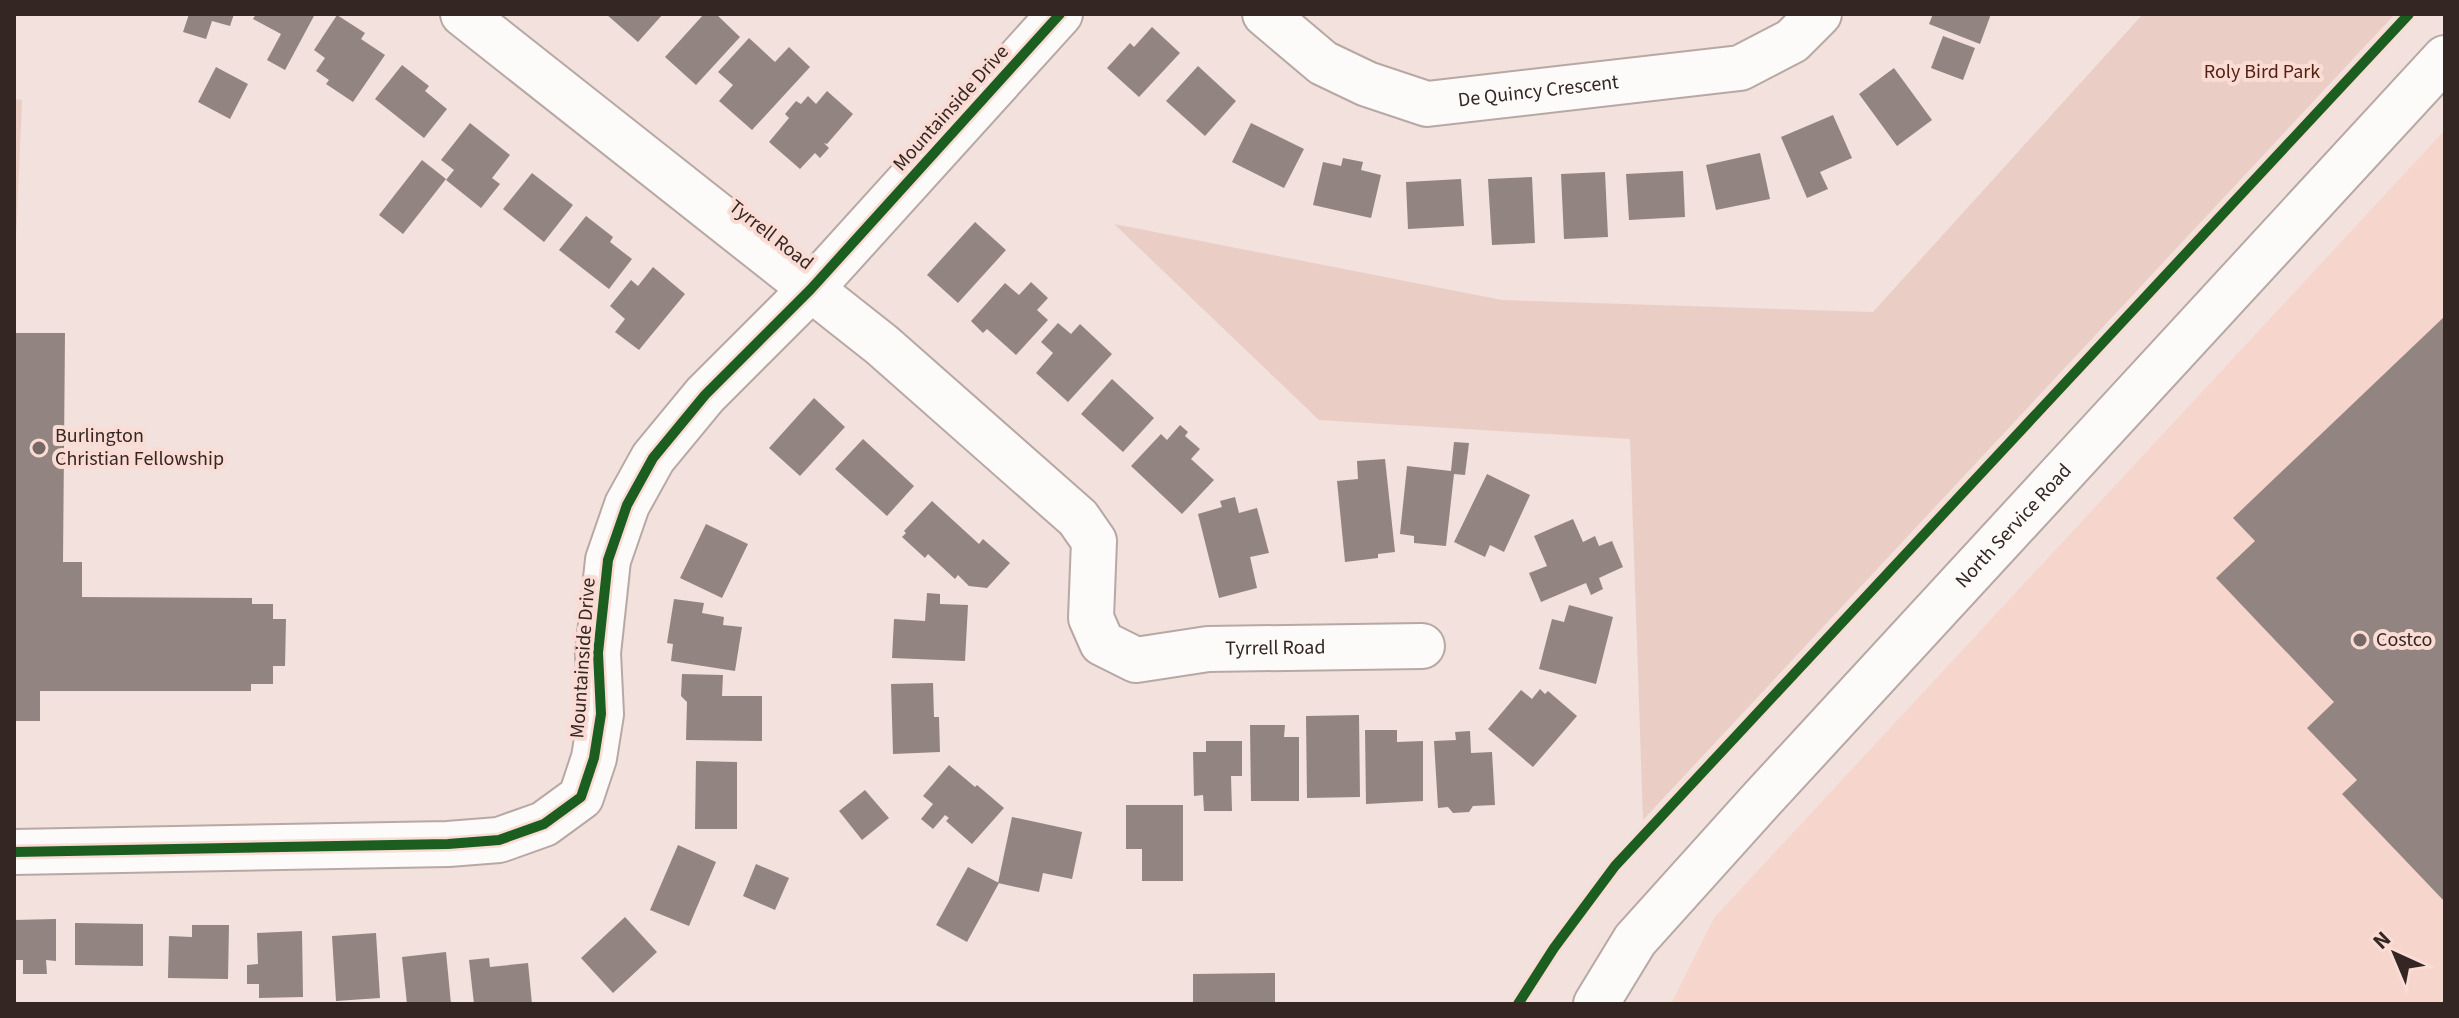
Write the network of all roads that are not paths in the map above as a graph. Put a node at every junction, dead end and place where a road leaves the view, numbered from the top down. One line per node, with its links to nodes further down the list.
1 (463, 14): 6 (street, Tyrrell Road)
2 (1060, 14): 6 (street, Mountainside Drive)
3 (1265, 14): 4 (street, De Quincy Crescent)
4 (1819, 14)
5 (2445, 58): 9 (street, North Service Road)
6 (811, 289): 7 (street, Tyrrell Road); 8 (street, Mountainside Drive)
7 (1422, 646)
8 (14, 852)
9 (1596, 1004)

